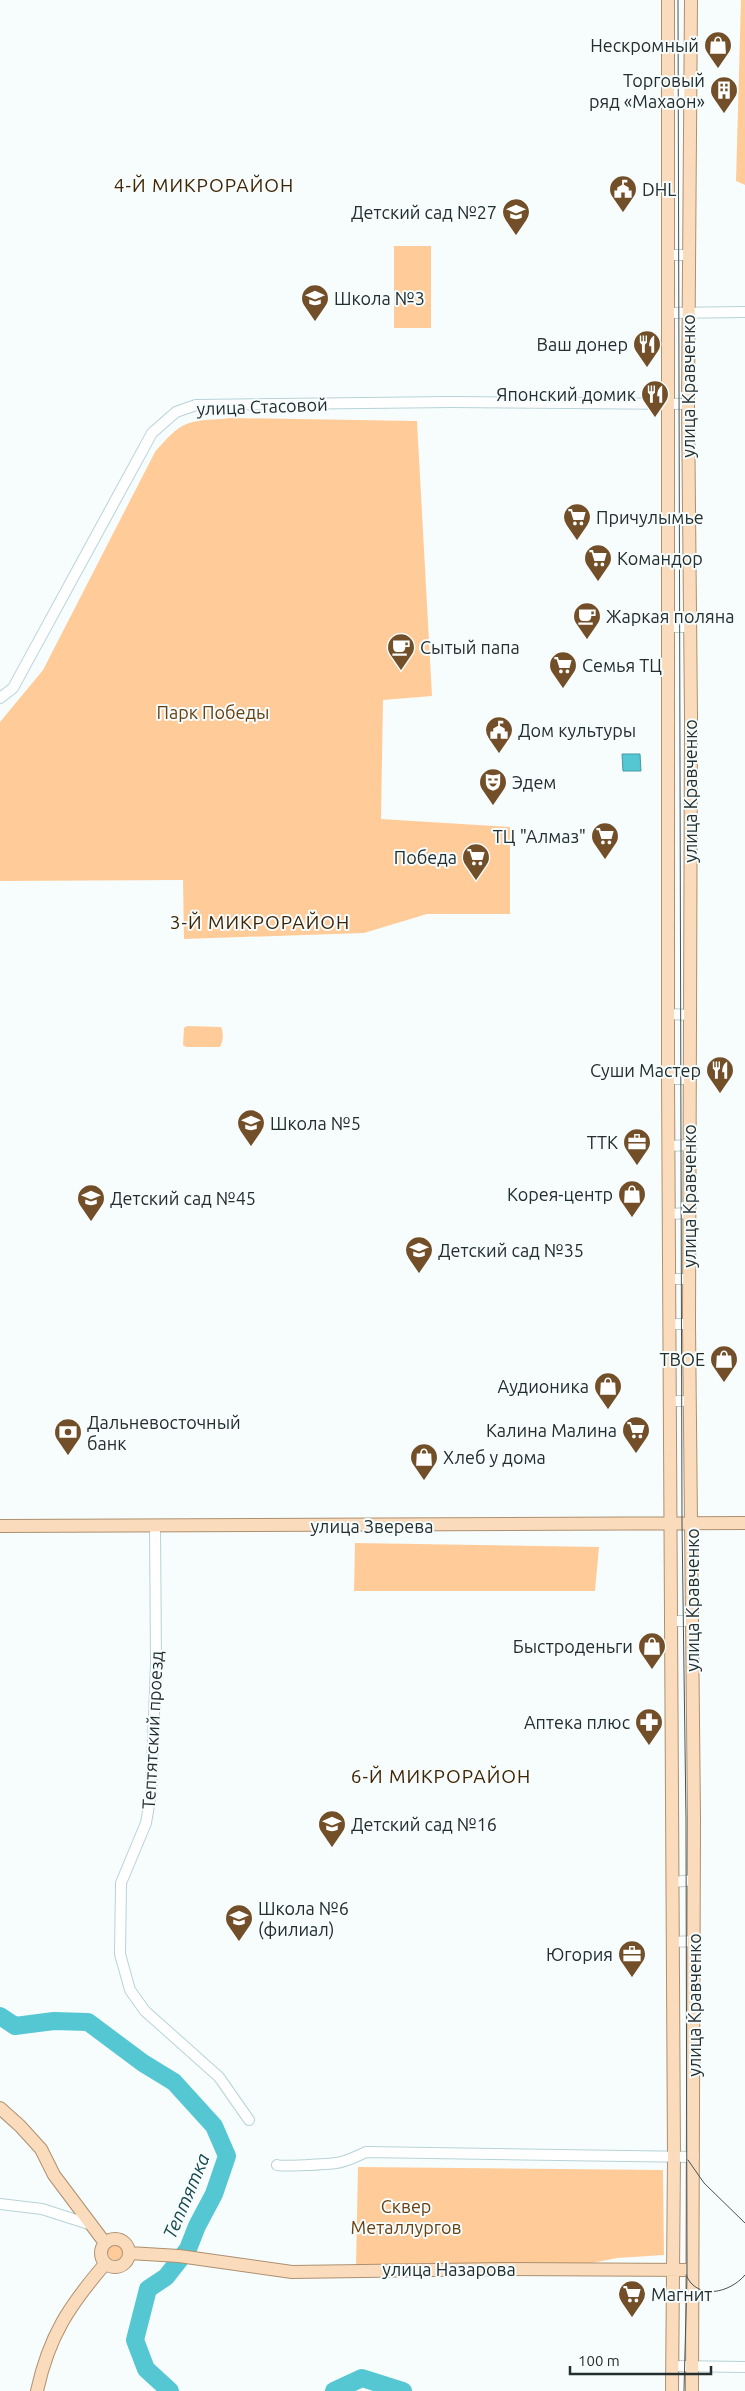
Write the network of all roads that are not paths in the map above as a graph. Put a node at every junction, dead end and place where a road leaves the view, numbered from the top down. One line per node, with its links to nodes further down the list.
1 (668, 0): 4 (main road, улица Кравченко)
2 (690, 0): 3 (main road, улица Кравченко)
3 (690, 92): 4 (street); 5 (main road, улица Кравченко)
4 (668, 93): 6 (main road, улица Кравченко)
5 (689, 254): 6 (street); 9 (main road, улица Кравченко)
6 (667, 255): 8 (main road, улица Кравченко)
7 (745, 312): 9 (street)
8 (667, 313): 9 (street); 10 (main road, улица Кравченко)
9 (688, 313): 11 (main road, улица Кравченко)
10 (667, 402): 11 (street, улица Стасовой); 12 (main road, улица Кравченко); 14 (street, улица Стасовой)
11 (688, 404): 13 (main road, улица Кравченко)
12 (668, 627): 13 (street); 15 (main road, улица Кравченко)
13 (689, 627): 16 (main road, улица Кравченко)
14 (0, 698)
15 (669, 1014): 16 (street); 17 (main road, улица Кравченко)
16 (690, 1015): 18 (main road, улица Кравченко)
17 (668, 1079): 18 (street); 20 (main road, улица Кравченко)
18 (690, 1079): 19 (main road, улица Кравченко)
19 (689, 1145): 20 (street); 21 (main road, улица Кравченко)
20 (669, 1146): 22 (main road, улица Кравченко)
21 (689, 1213): 22 (street); 23 (main road, улица Кравченко)
22 (669, 1214): 24 (main road, улица Кравченко)
23 (689, 1279): 24 (street); 26 (main road, улица Кравченко)
24 (669, 1280): 25 (main road, улица Кравченко)
25 (670, 1324): 26 (street); 27 (main road, улица Кравченко)
26 (689, 1324): 28 (main road, улица Кравченко)
27 (671, 1401): 28 (street); 29 (main road, улица Кравченко)
28 (690, 1401): 30 (main road, улица Кравченко)
29 (670, 1523): 30 (main road, улица Зверева); 33 (main road, улица Зверева); 34 (main road, улица Кравченко)
30 (691, 1523): 31 (main road, улица Зверева); 35 (main road, улица Кравченко)
31 (745, 1523)
32 (0, 1526): 33 (main road, улица Зверева)
33 (155, 1526): 41 (street, Тептятский проезд)
34 (671, 1621): 35 (street); 37 (main road, улица Кравченко)
35 (691, 1621): 36 (main road, улица Кравченко)
36 (694, 1880): 37 (street); 38 (main road, улица Кравченко)
37 (673, 1882): 39 (main road, улица Кравченко)
38 (694, 1941): 39 (street); 43 (main road, улица Кравченко)
39 (673, 1942): 42 (main road, улица Кравченко)
40 (0, 2108): 46 (main road)
41 (249, 2120)
42 (674, 2157): 43 (street); 44 (street); 50 (main road, улица Кравченко)
43 (694, 2157): 51 (main road, улица Кравченко)
44 (277, 2165)
45 (0, 2204): 46 (street)
46 (92, 2225): 47 (main road)
47 (105, 2243): 48 (main road); 49 (main road)
48 (129, 2253): 49 (main road); 50 (main road, улица Назарова)
49 (105, 2264): 59 (main road)
50 (672, 2270): 51 (main road, улица Назарова); 53 (main road, улица Кравченко)
51 (692, 2270): 52 (main road, улица Кравченко)
52 (692, 2293): 53 (street); 55 (main road, улица Кравченко)
53 (672, 2295): 54 (main road, улица Кравченко)
54 (672, 2311): 55 (main road); 56 (main road, улица Кравченко)
55 (692, 2311): 57 (main road, улица Кравченко)
56 (672, 2366): 57 (street); 60 (main road, улица Кравченко)
57 (692, 2366): 58 (street); 61 (main road, улица Кравченко)
58 (745, 2367)
59 (37, 2391)
60 (672, 2391)
61 (692, 2391)

